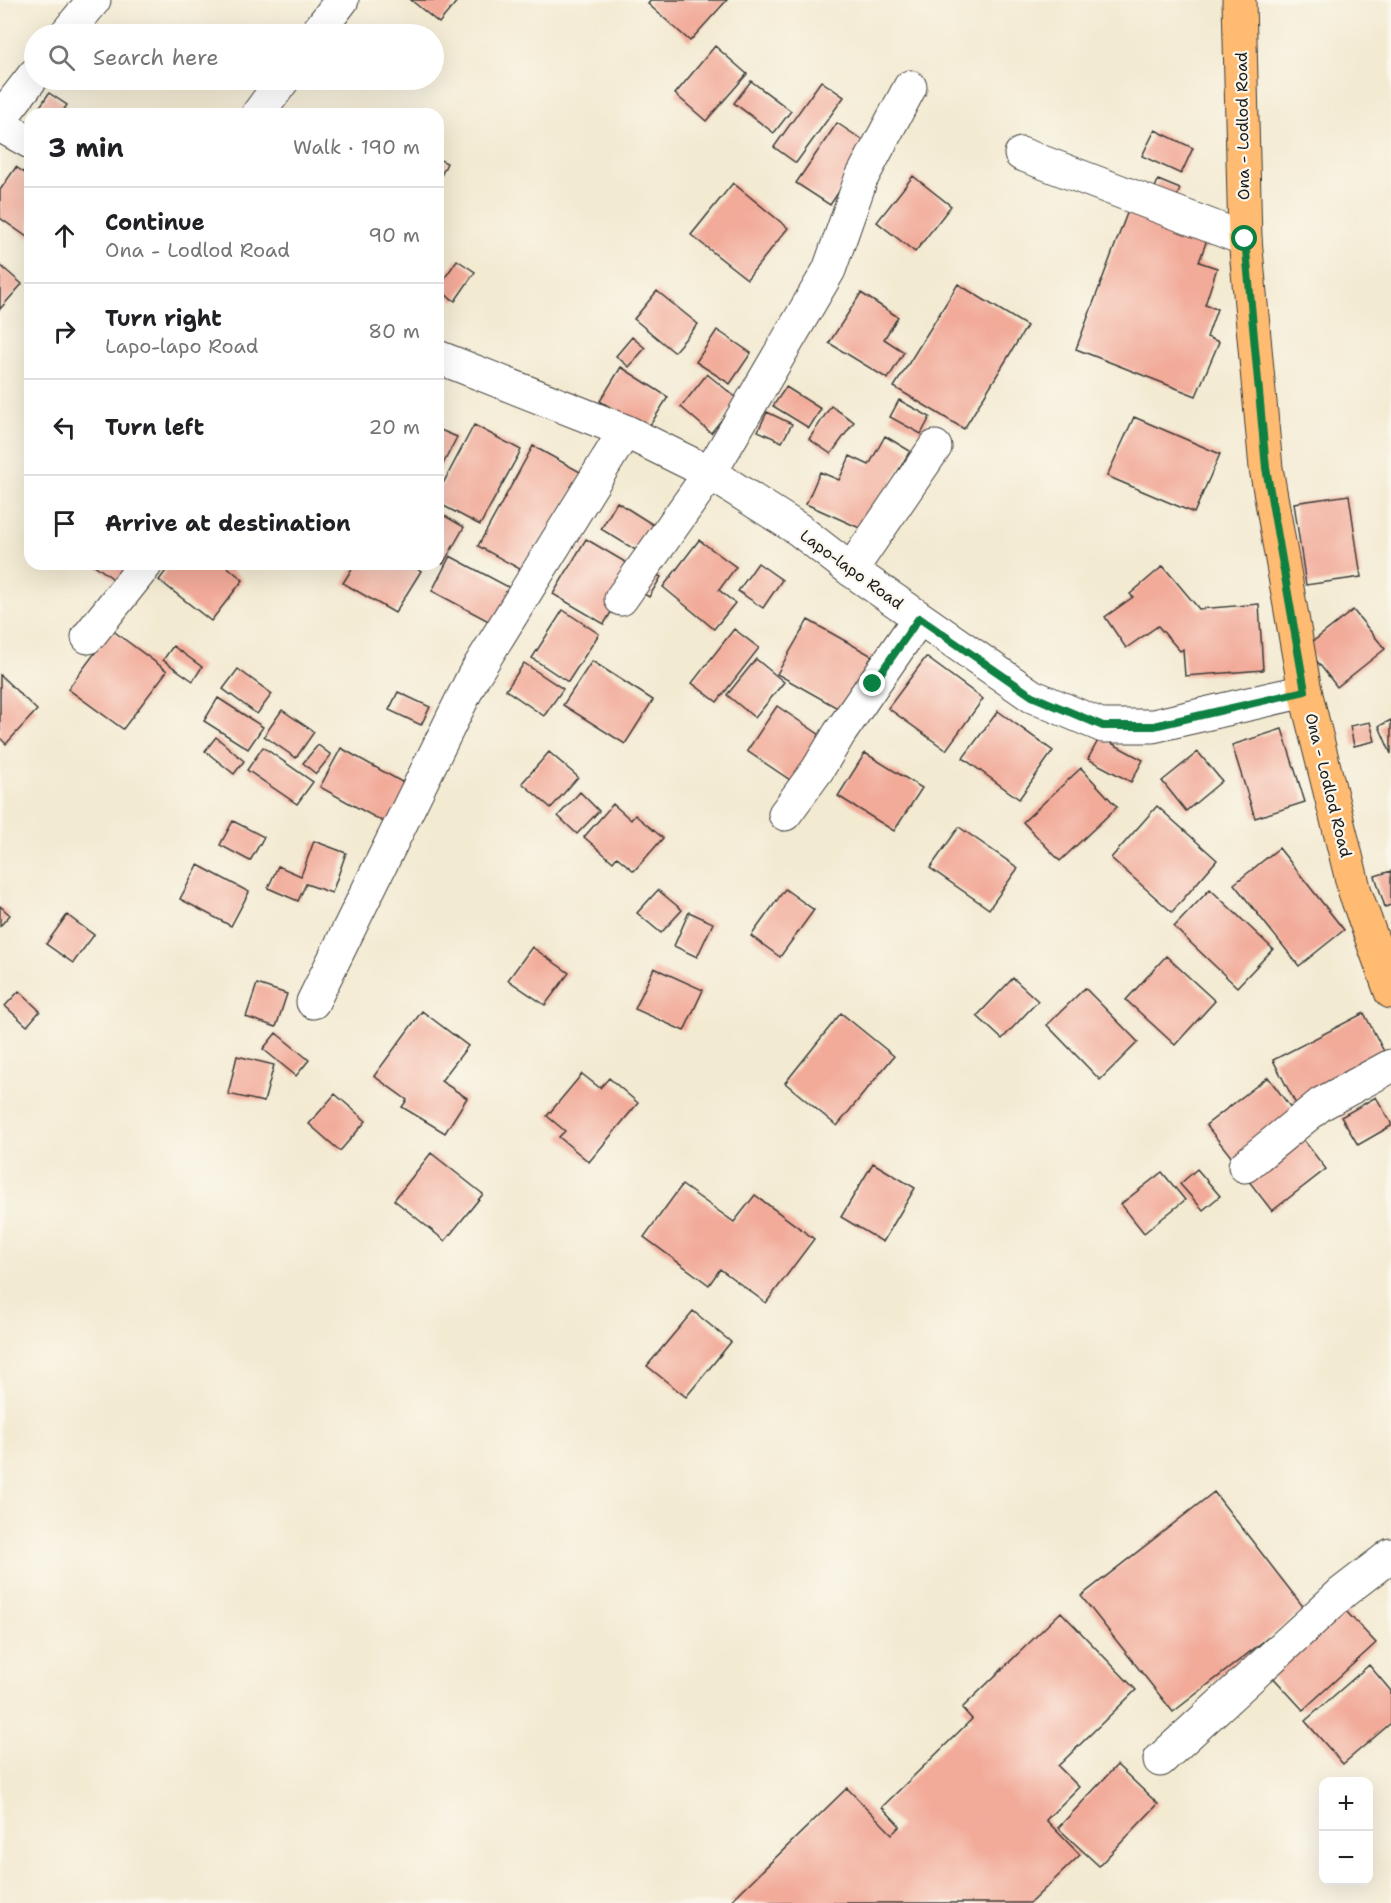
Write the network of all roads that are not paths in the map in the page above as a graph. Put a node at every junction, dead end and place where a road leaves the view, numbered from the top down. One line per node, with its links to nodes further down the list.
1 (93, 0): 4 (street)
2 (342, 0): 5 (street)
3 (1239, 0): 14 (main road, Ona - Lodlod Road)
4 (74, 24)
5 (324, 24)
6 (910, 87): 18 (street)
7 (24, 88): 10 (street)
8 (276, 90): 9 (street)
9 (262, 108)
10 (0, 119)
11 (0, 125): 12 (street)
12 (24, 139)
13 (1021, 154): 14 (street)
14 (1245, 239): 24 (main road, Ona - Lodlod Road)
15 (444, 359): 16 (street, Lapo-lapo Road)
16 (625, 431): 18 (street, Lapo-lapo Road); 27 (street)
17 (935, 447): 20 (street)
18 (710, 473): 20 (street, Lapo-lapo Road); 21 (street)
19 (141, 570): 23 (street)
20 (851, 570): 22 (street, Lapo-lapo Road)
21 (621, 599)
22 (919, 618): 24 (street, Lapo-lapo Road); 25 (street)
23 (88, 637)
24 (1305, 691): 26 (main road, Ona - Lodlod Road)
25 (785, 814)
26 (1391, 991)
27 (313, 1002)
28 (1391, 1066): 29 (street)
29 (1245, 1166)
30 (1391, 1555): 31 (street)
31 (1160, 1761)

